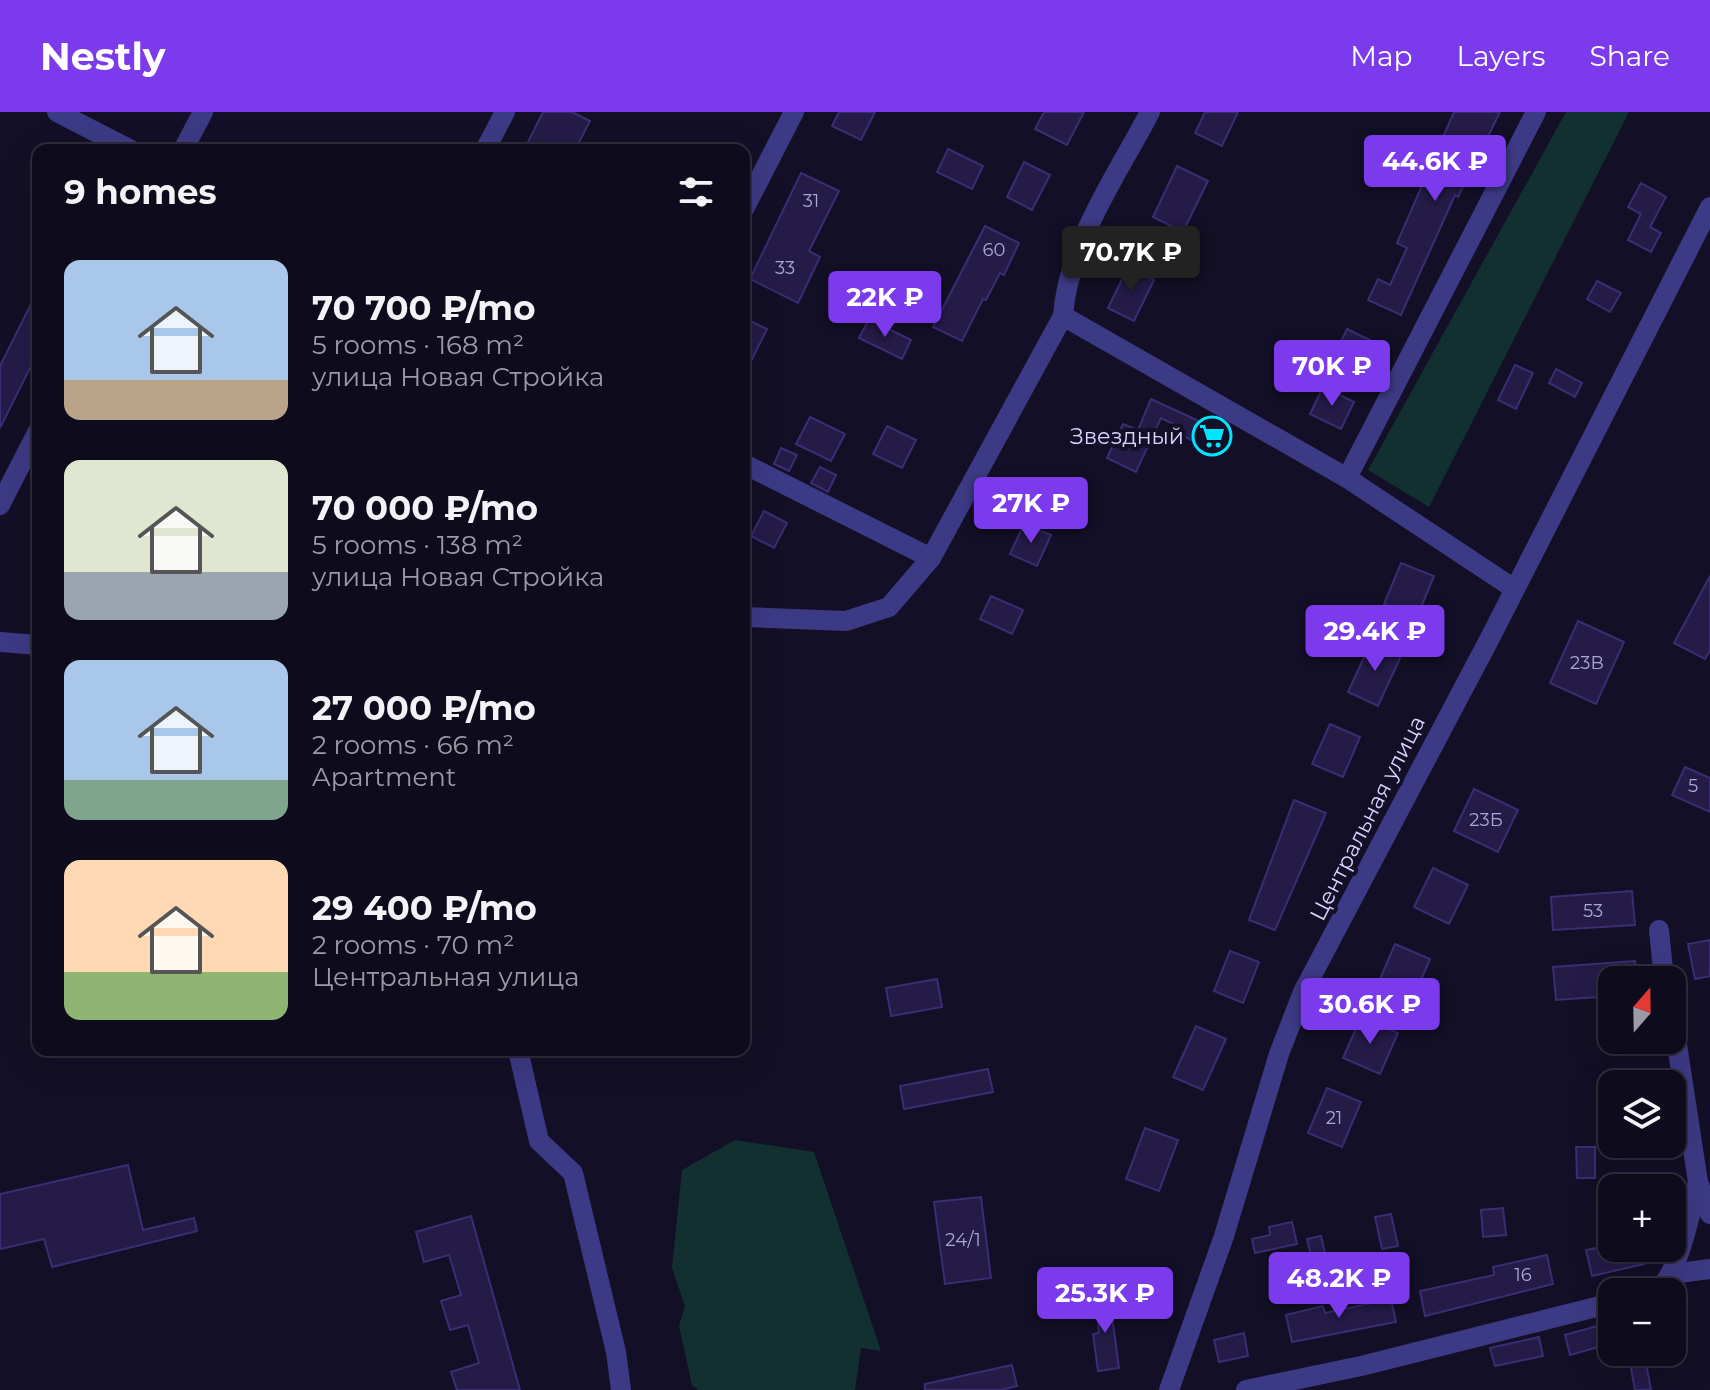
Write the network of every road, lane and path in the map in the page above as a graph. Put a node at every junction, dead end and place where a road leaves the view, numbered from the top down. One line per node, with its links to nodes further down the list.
1 (57, 112): 7 (street)
2 (203, 112): 8 (street)
3 (505, 112): 9 (street)
4 (794, 112): 10 (street)
5 (1150, 112): 12 (street)
6 (1536, 112): 15 (street)
7 (119, 144)
8 (186, 144)
9 (488, 144)
10 (750, 197)
11 (1710, 207): 18 (street, Центральная улица)
12 (1063, 316): 15 (street); 17 (street)
13 (32, 443): 16 (street)
14 (750, 467): 17 (street)
15 (1347, 478): 18 (street)
16 (0, 505)
17 (931, 558): 19 (street)
18 (1513, 588): 33 (street, Центральная улица)
19 (750, 617)
20 (0, 642): 21 (street)
21 (32, 645)
22 (1659, 930): 23 (street)
23 (1663, 966)
24 (1678, 1054): 26 (street)
25 (519, 1056): 32 (street)
26 (1698, 1182): 27 (street); 29 (street)
27 (1710, 1214)
28 (1710, 1269): 29 (street)
29 (1672, 1274): 30 (street)
30 (1669, 1278)
31 (1598, 1307): 34 (street)
32 (621, 1390)
33 (1169, 1390)
34 (1246, 1390)

